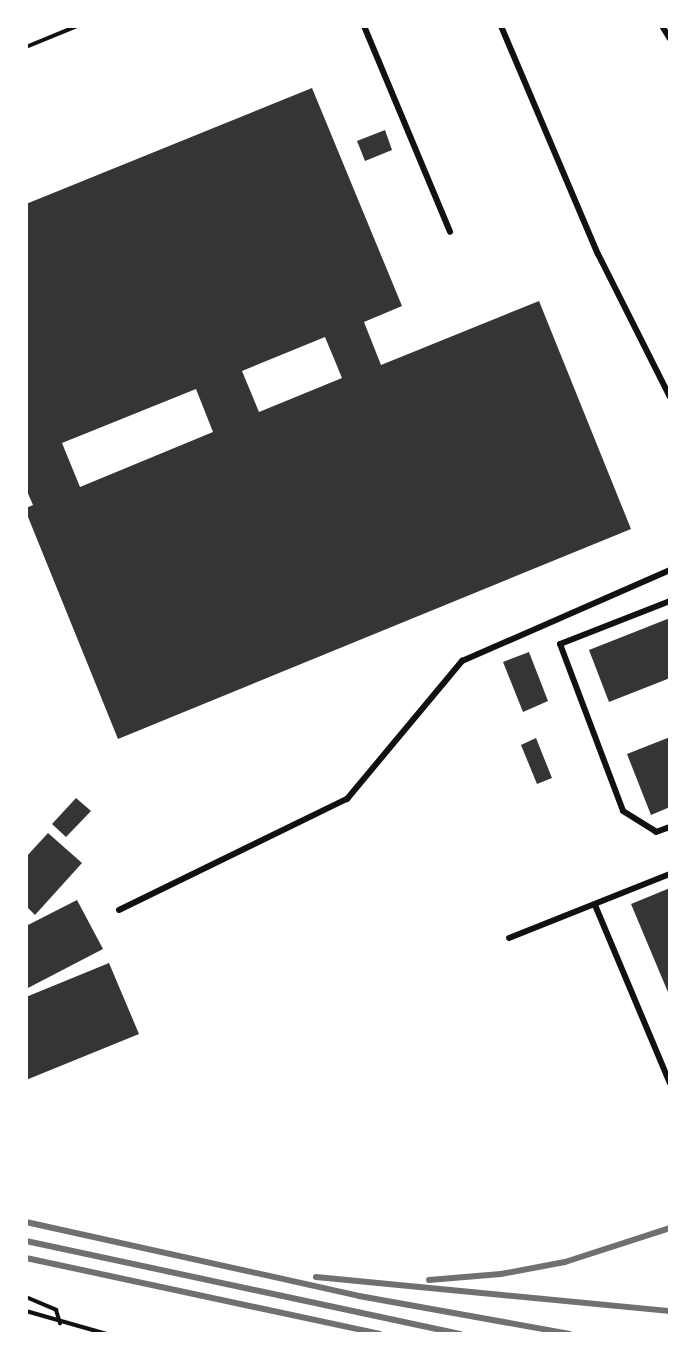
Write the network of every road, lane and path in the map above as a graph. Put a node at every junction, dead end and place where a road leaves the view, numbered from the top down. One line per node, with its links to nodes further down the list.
1 (77, 26): 6 (path)
2 (364, 26): 7 (lane)
3 (501, 26): 8 (lane)
4 (662, 26): 5 (lane)
5 (670, 39)
6 (26, 47)
7 (450, 232)
8 (670, 397)
9 (670, 570): 14 (lane)
10 (670, 601): 11 (lane)
11 (670, 827)
12 (670, 874): 13 (lane)
13 (595, 905): 15 (lane); 16 (lane)
14 (119, 910)
15 (509, 938)
16 (670, 1083)
17 (26, 1297): 19 (path)
18 (26, 1311): 19 (path)
19 (60, 1323): 20 (path)
20 (107, 1334)

